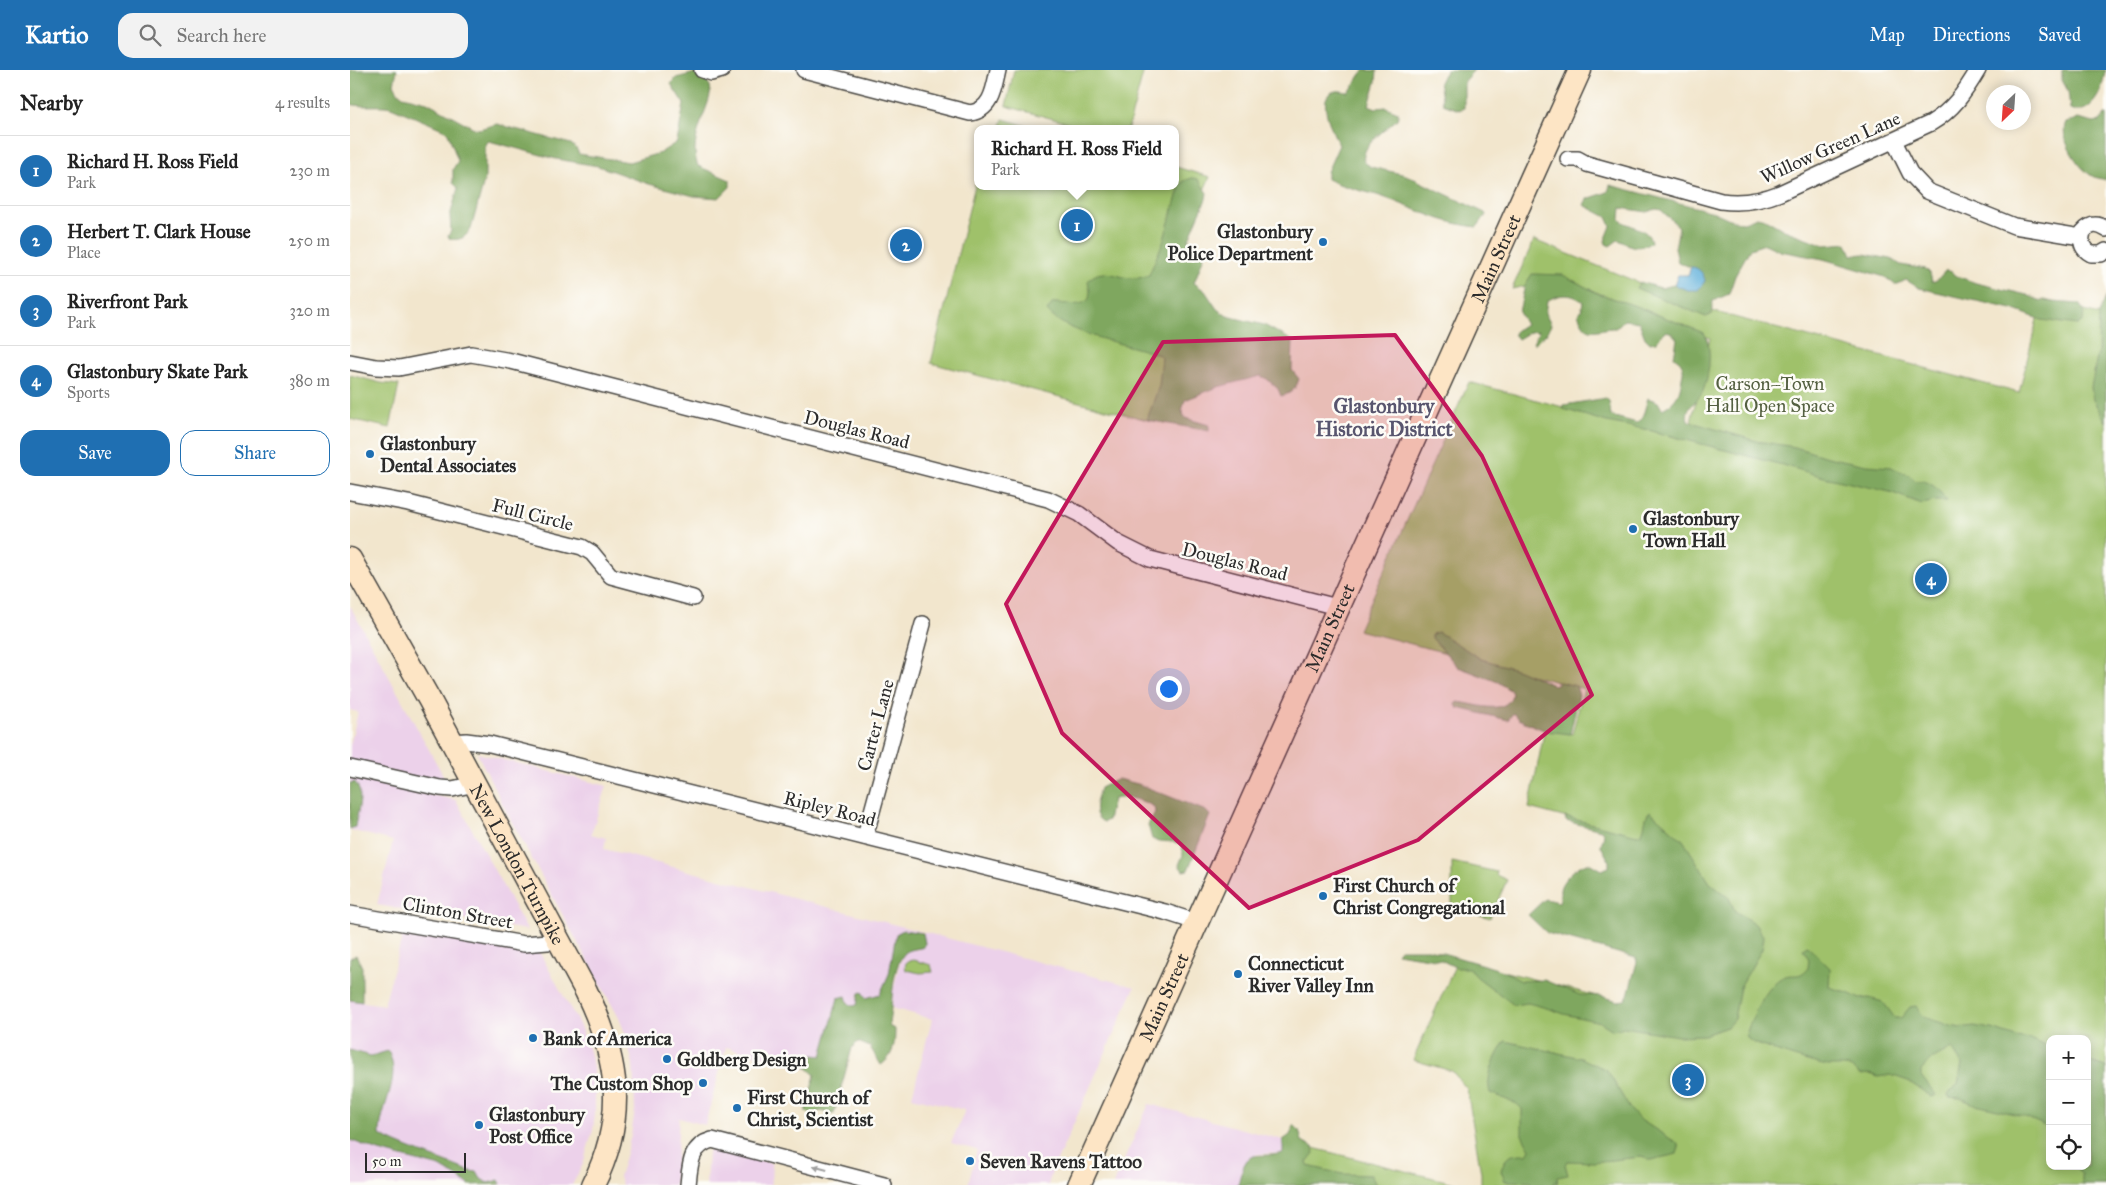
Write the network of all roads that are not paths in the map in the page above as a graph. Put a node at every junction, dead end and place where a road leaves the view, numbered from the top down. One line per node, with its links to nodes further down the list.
1 (702, 70): 2 (street)
2 (722, 70)
3 (804, 70): 4 (street)
4 (998, 70)
5 (1580, 70): 8 (main road, Main Street)
6 (1978, 70): 7 (street, Willow Green Lane)
7 (1894, 141): 8 (street, Willow Green Lane); 10 (street)
8 (1544, 149): 16 (main road, Main Street)
9 (2106, 229): 10 (street)
10 (2081, 237): 11 (street)
11 (2106, 251)
12 (350, 362): 16 (street, Douglas Road)
13 (350, 492): 15 (street, Full Circle)
14 (350, 559): 18 (main road, New London Turnpike)
15 (693, 598)
16 (1337, 607): 23 (main road, Main Street)
17 (923, 624): 21 (street, Carter Lane)
18 (452, 742): 20 (main road, New London Turnpike); 21 (street, Ripley Road)
19 (350, 768): 20 (street)
20 (475, 784): 24 (main road, New London Turnpike)
21 (865, 837): 23 (street, Ripley Road)
22 (350, 914): 24 (street, Clinton Street)
23 (1196, 922): 28 (main road, Main Street)
24 (559, 941): 25 (main road, New London Turnpike)
25 (593, 1185)
26 (688, 1185): 27 (street, one-way to 26)
27 (884, 1185)
28 (1079, 1185)

